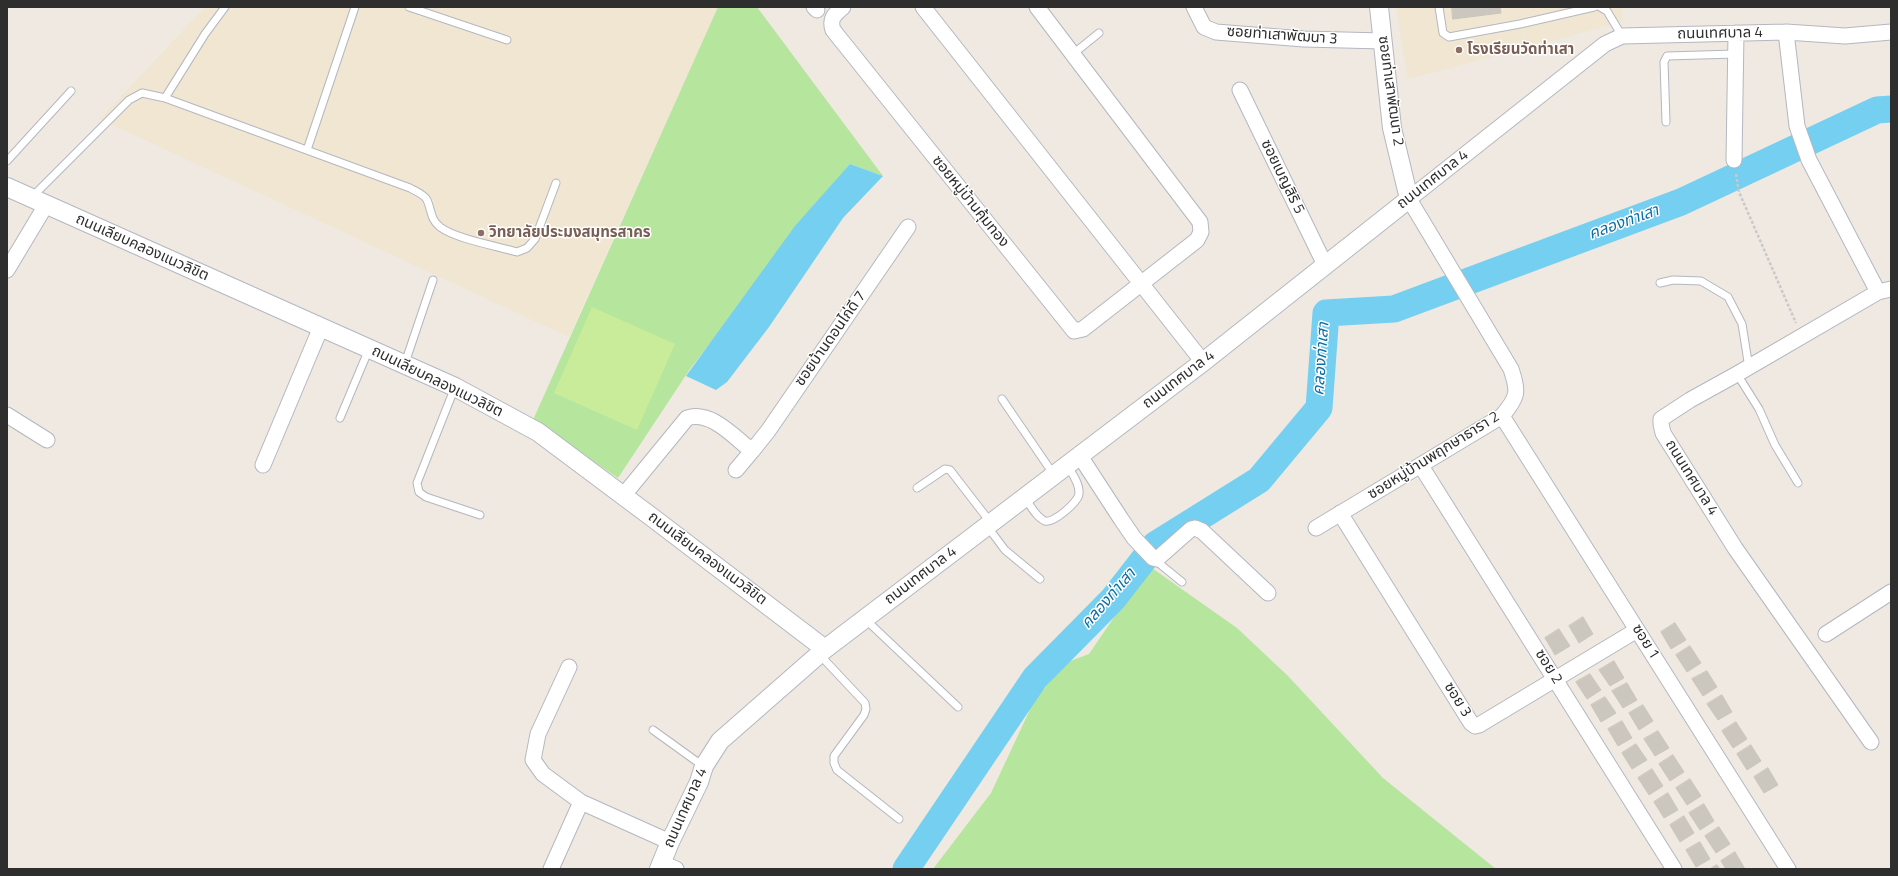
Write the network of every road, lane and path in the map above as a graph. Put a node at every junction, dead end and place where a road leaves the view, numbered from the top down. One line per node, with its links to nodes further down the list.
1 (225, 7): 23 (lane)
2 (355, 7): 25 (lane)
3 (409, 7): 17 (lane)
4 (844, 7): 38 (street, ซอยหมู่บ้านคุ้มทอง)
5 (923, 7): 38 (street)
6 (1037, 7): 19 (street, ซอยหมู่บ้านคุ้มทอง)
7 (1194, 7): 18 (street, ซอยท่าเสาพัฒนา 3)
8 (1379, 7): 18 (street, ซอยท่าเสาพัฒนา 2)
9 (1439, 7): 10 (lane)
10 (1594, 7)
11 (1600, 7): 16 (lane)
12 (1786, 32): 13 (street, ถนนเทศบาล 4); 15 (street, ถนนเทศบาล 4); 39 (street, ถนนเทศบาล 4)
13 (1891, 32)
14 (1099, 33): 19 (lane)
15 (1736, 33): 16 (street, ถนนเทศบาล 4); 20 (street)
16 (1622, 36): 31 (street, ถนนเทศบาล 4)
17 (507, 40)
18 (1383, 41): 31 (street, ซอยท่าเสาพัฒนา 2)
19 (1073, 54): 38 (street, ซอยหมู่บ้านคุ้มทอง)
20 (1735, 54): 24 (lane); 26 (street)
21 (1240, 90): 34 (street, ซอยเบญสิริ 5)
22 (71, 91): 27 (lane)
23 (165, 98): 25 (lane); 32 (lane)
24 (1666, 122)
25 (307, 150): 28 (lane)
26 (1734, 160)
27 (7, 161)
28 (556, 183)
29 (7, 186): 32 (street, ถนนเลียบคลองแนวลิขิต)
30 (1739, 192): 41 (path)
31 (1409, 199): 34 (street, ถนนเทศบาล 4); 49 (street, ซอยหมู่บ้านพฤกษาธารา 2)
32 (38, 202): 35 (street); 40 (street, ถนนเลียบคลองแนวลิขิต)
33 (908, 227): 52 (street, ซอยบ้านดอนไก่ดี 7)
34 (1325, 265): 43 (street, ถนนเทศบาล 4)
35 (7, 270)
36 (434, 280): 44 (lane)
37 (1660, 283): 45 (lane)
38 (1140, 284): 43 (street)
39 (1885, 291): 41 (street, ถนนเทศบาล 4)
40 (321, 327): 42 (street, ถนนเลียบคลองแนวลิขิต); 53 (street)
41 (1801, 336): 45 (street, ถนนเทศบาล 4)
42 (369, 349): 44 (street, ถนนเลียบคลองแนวลิขิต); 50 (lane)
43 (1203, 362): 54 (street, ถนนเทศบาล 4)
44 (404, 364): 46 (street, ถนนเลียบคลองแนวลิขิต)
45 (1743, 371): 57 (lane); 78 (street, ถนนเทศบาล 4)
46 (455, 387): 59 (street, ถนนเลียบคลองแนวลิขิต); 62 (lane)
47 (1002, 399): 54 (lane)
48 (7, 415): 51 (street)
49 (1502, 416): 55 (street, ซอยหมู่บ้านพฤกษาธารา 2); 71 (street, ซอย 1)
50 (340, 418)
51 (47, 440)
52 (752, 451): 56 (street, ซอยบ้านดอนไก่ดี 7); 59 (street)
53 (263, 465)
54 (1067, 465): 60 (street, ถนนเทศบาล 4); 60 (lane); 65 (street)
55 (1421, 466): 61 (street, ซอยหมู่บ้านพฤกษาธารา 2); 75 (street, ซอย 2)
56 (736, 470)
57 (1798, 483)
58 (916, 488): 63 (lane)
59 (623, 496): 73 (street, ถนนเลียบคลองแนวลิขิต)
60 (1024, 498): 63 (street, ถนนเทศบาล 4)
61 (1340, 513): 64 (street, ซอยหมู่บ้านพฤกษาธารา 2); 75 (street, ซอย 3)
62 (480, 515)
63 (989, 525): 66 (lane); 70 (street, ถนนเทศบาล 4)
64 (1316, 528)
65 (1153, 558): 67 (lane); 69 (street)
66 (1040, 579)
67 (1182, 582)
68 (1891, 592): 72 (street)
69 (1268, 593)
70 (865, 619): 73 (street, ถนนเทศบาล 4); 76 (lane)
71 (1637, 630): 75 (street, ซอย 3); 86 (street, ซอย 1)
72 (1826, 634)
73 (822, 652): 79 (street, ถนนเทศบาล 4); 81 (lane)
74 (569, 667): 80 (street)
75 (1556, 680): 85 (street, ซอย 2)
76 (958, 707)
77 (653, 730): 79 (lane)
78 (1871, 742)
79 (704, 766): 82 (street, ถนนเทศบาล 4)
80 (581, 802): 82 (street); 84 (street)
81 (899, 819)
82 (670, 842): 83 (street, ถนนเทศบาล 4)
83 (665, 867)
84 (551, 869)
85 (1674, 869)
86 (1788, 869)

